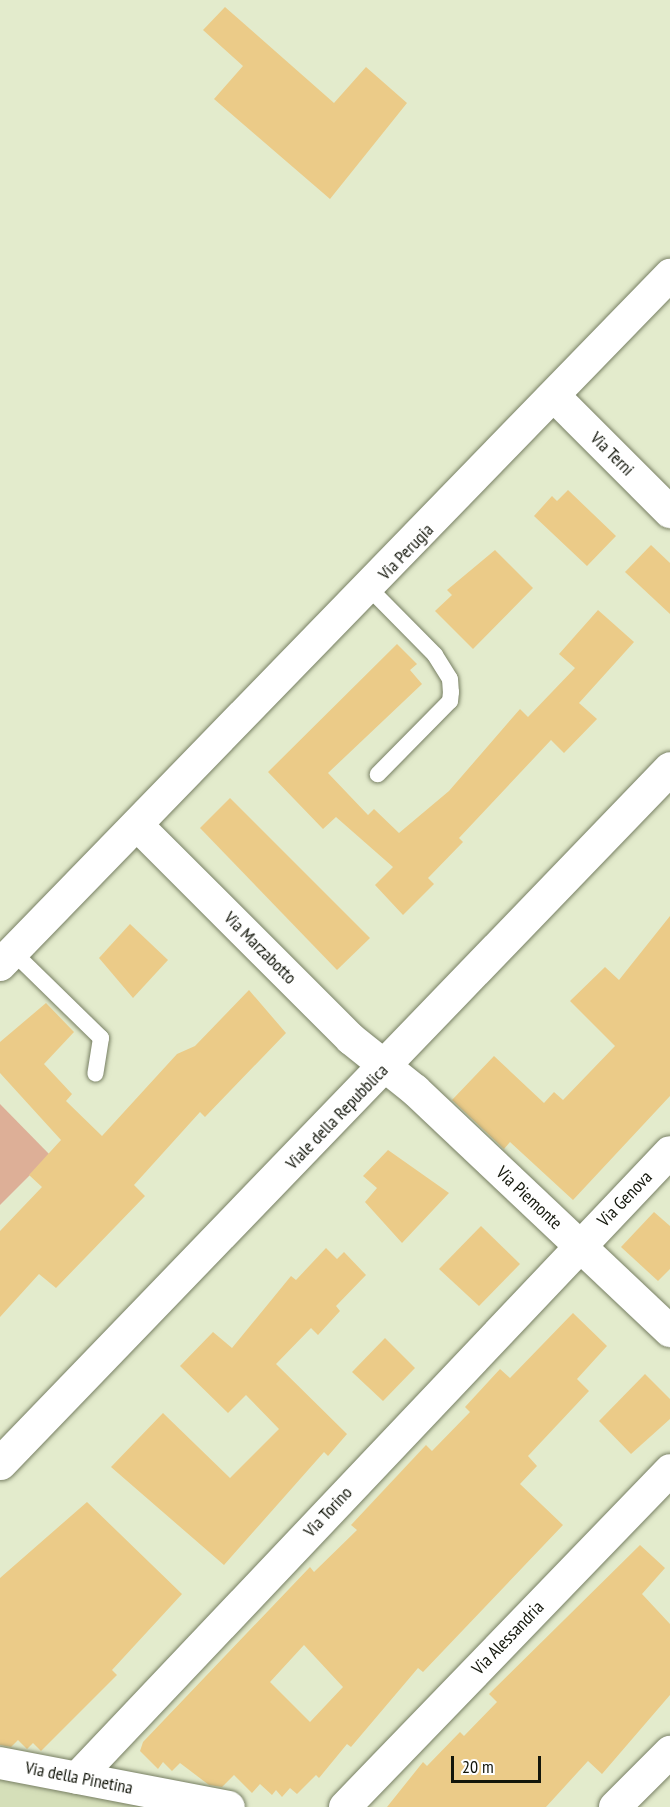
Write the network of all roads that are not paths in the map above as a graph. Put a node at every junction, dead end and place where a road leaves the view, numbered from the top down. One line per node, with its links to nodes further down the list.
1 (670, 275): 2 (street, Via Perugia)
2 (555, 397): 3 (street, Via Terni); 4 (street, Via Perugia)
3 (670, 512)
4 (370, 589): 6 (lane); 7 (street, Via Perugia)
5 (670, 768): 9 (street, Viale della Repubblica)
6 (378, 774)
7 (137, 825): 8 (street, Via Perugia); 9 (street, Via Marzabotto)
8 (6, 958): 10 (lane)
9 (387, 1065): 12 (street, Via Piemonte); 14 (street, Viale della Repubblica)
10 (95, 1074)
11 (670, 1152): 12 (street, Via Genova)
12 (579, 1246): 13 (street, Via Piemonte); 18 (street, Via Torino)
13 (670, 1330)
14 (0, 1463)
15 (670, 1470): 20 (street, Via Alessandria)
16 (670, 1752): 21 (street)
17 (0, 1763): 18 (street, Via della Pinetina)
18 (77, 1778): 19 (street, Via della Pinetina)
19 (229, 1807)
20 (345, 1807)
21 (615, 1807)

